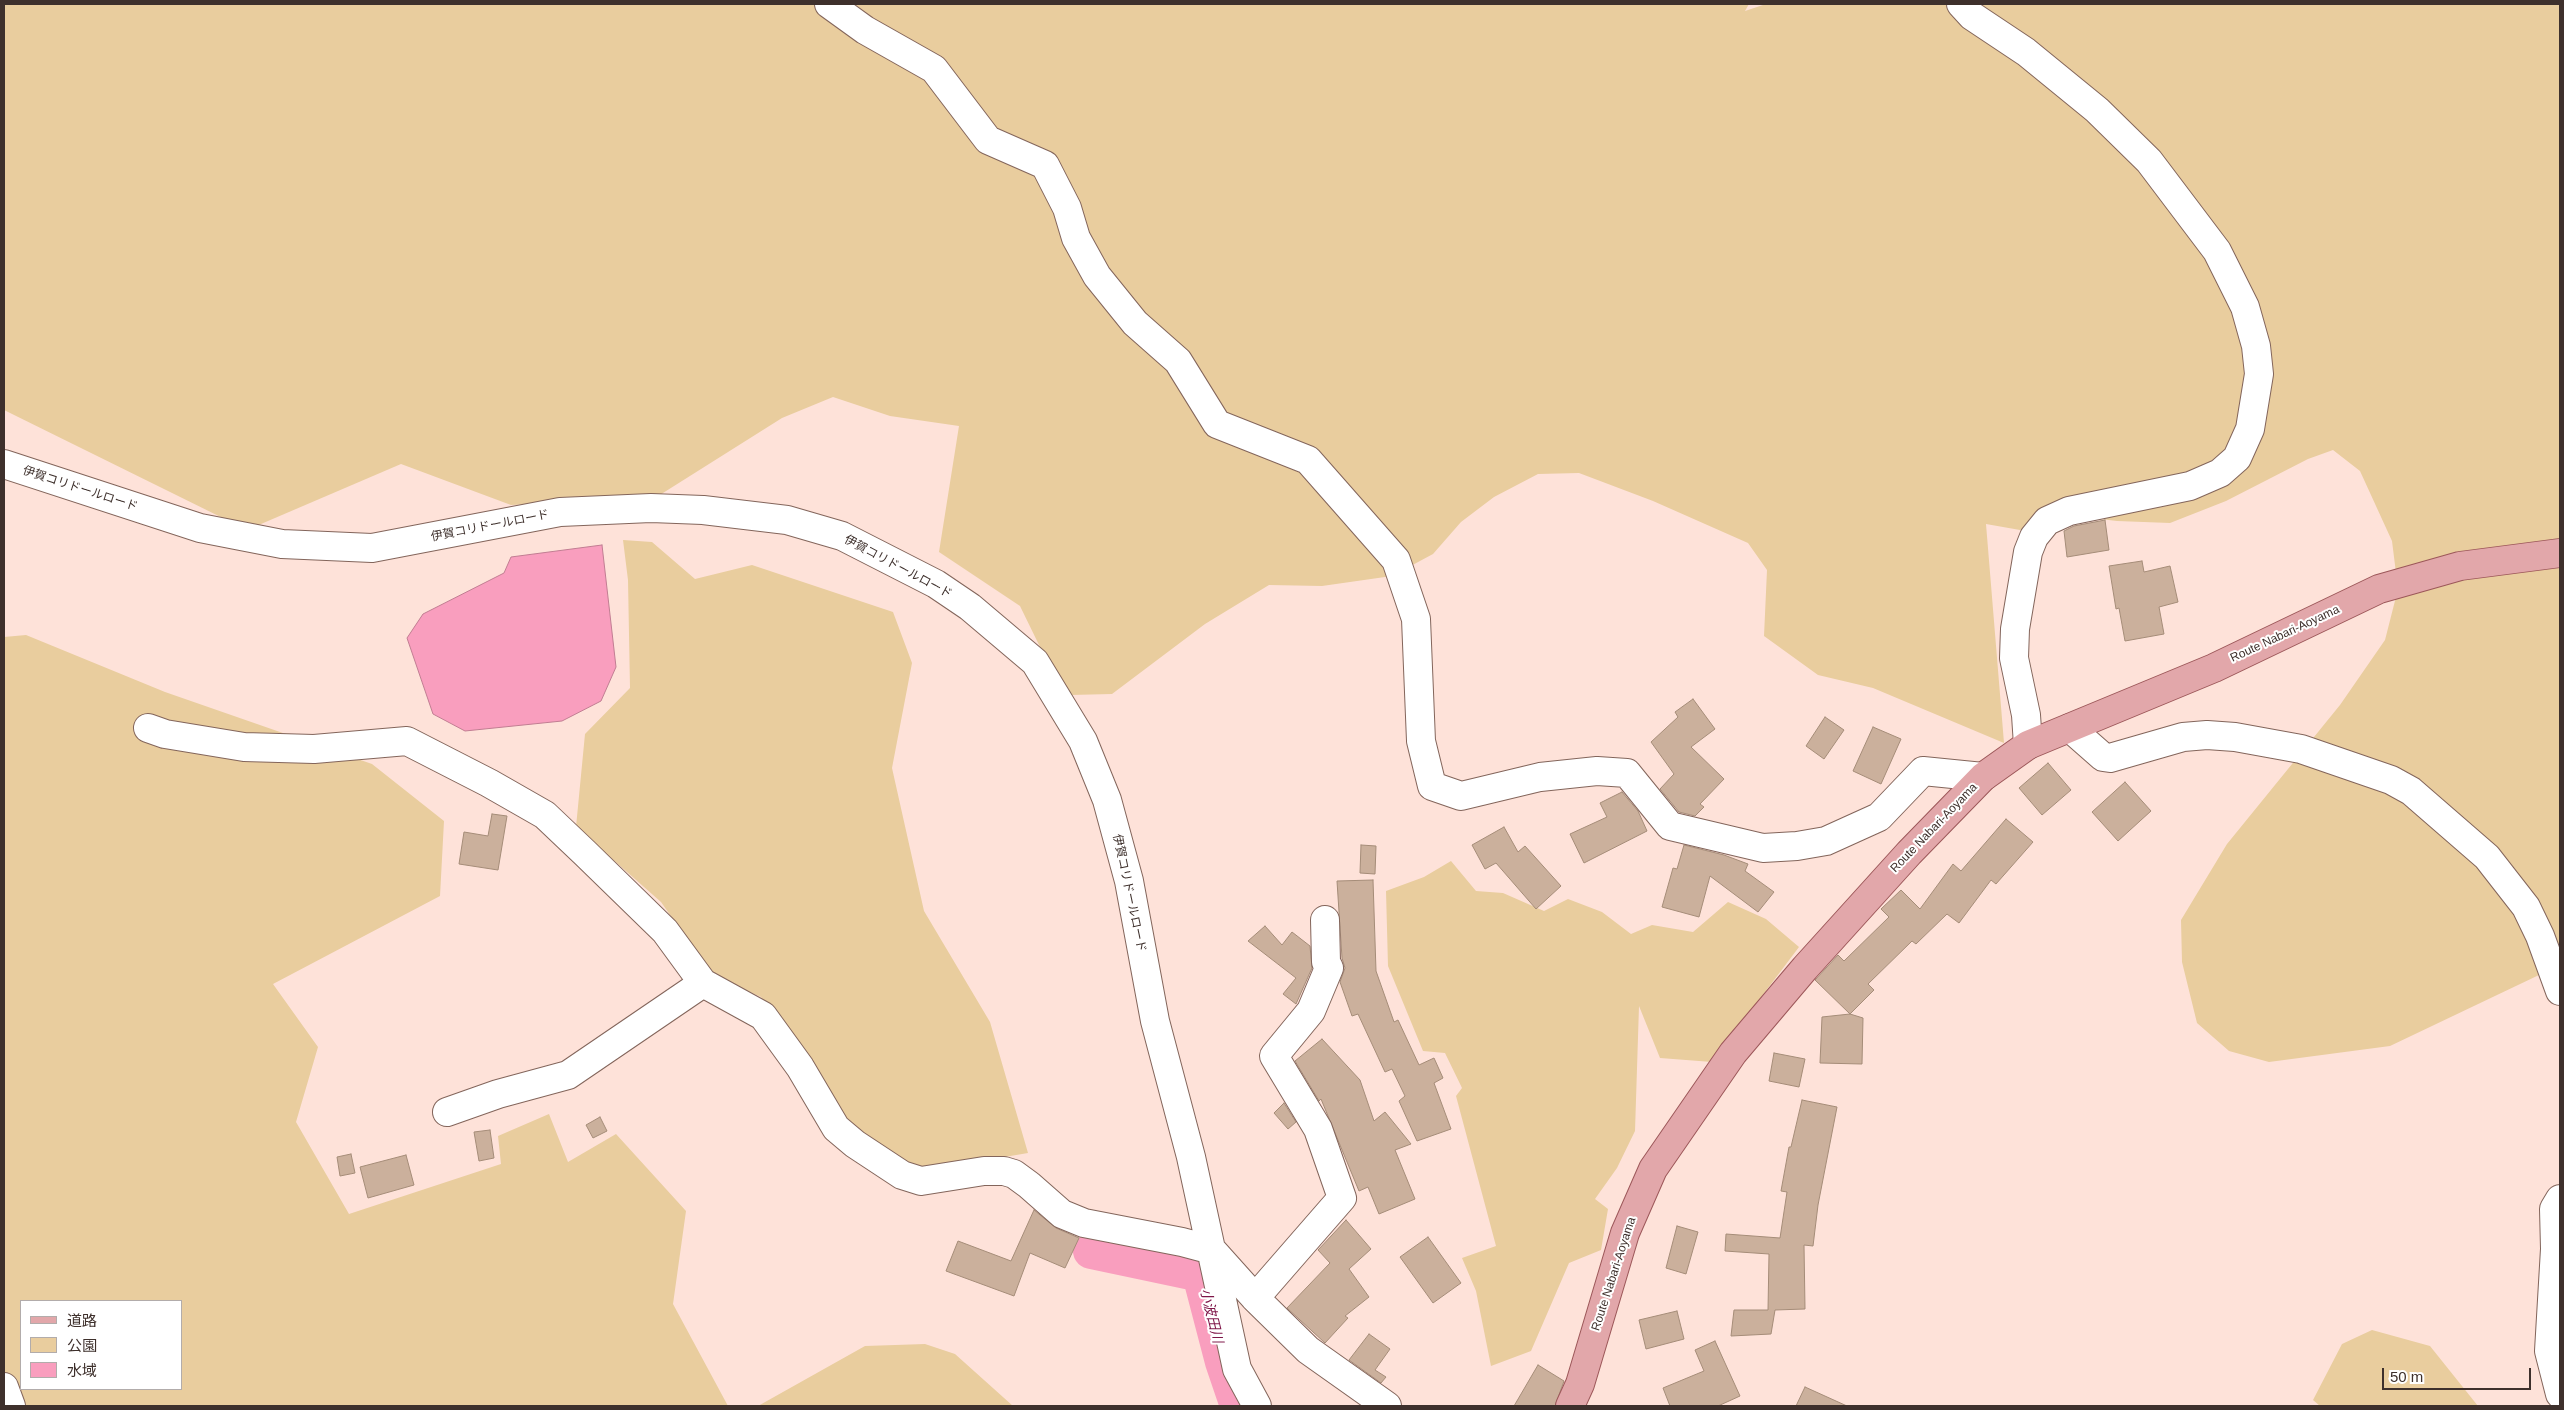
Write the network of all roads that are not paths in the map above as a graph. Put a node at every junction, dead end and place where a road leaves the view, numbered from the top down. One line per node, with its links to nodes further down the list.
1 (828, 4): 8 (street)
2 (1961, 4): 7 (street)
3 (4, 464): 14 (street, 伊賀コリドールロード)
4 (2560, 553): 6 (main road, Route Nabari-Aoyama)
5 (148, 728): 10 (street)
6 (2070, 728): 7 (main road, Route Nabari-Aoyama); 11 (street)
7 (2028, 745): 8 (main road, Route Nabari-Aoyama)
8 (1983, 777): 21 (main road, Route Nabari-Aoyama)
9 (1325, 920): 15 (street)
10 (703, 983): 12 (street); 14 (street)
11 (2560, 992)
12 (447, 1112)
13 (2560, 1200): 17 (street)
14 (1212, 1250): 15 (street); 19 (street, 伊賀コリドールロード)
15 (1255, 1298): 20 (street)
16 (4, 1387): 18 (street)
17 (2560, 1394)
18 (11, 1406)
19 (1257, 1406)
20 (1387, 1406)
21 (1570, 1406)

